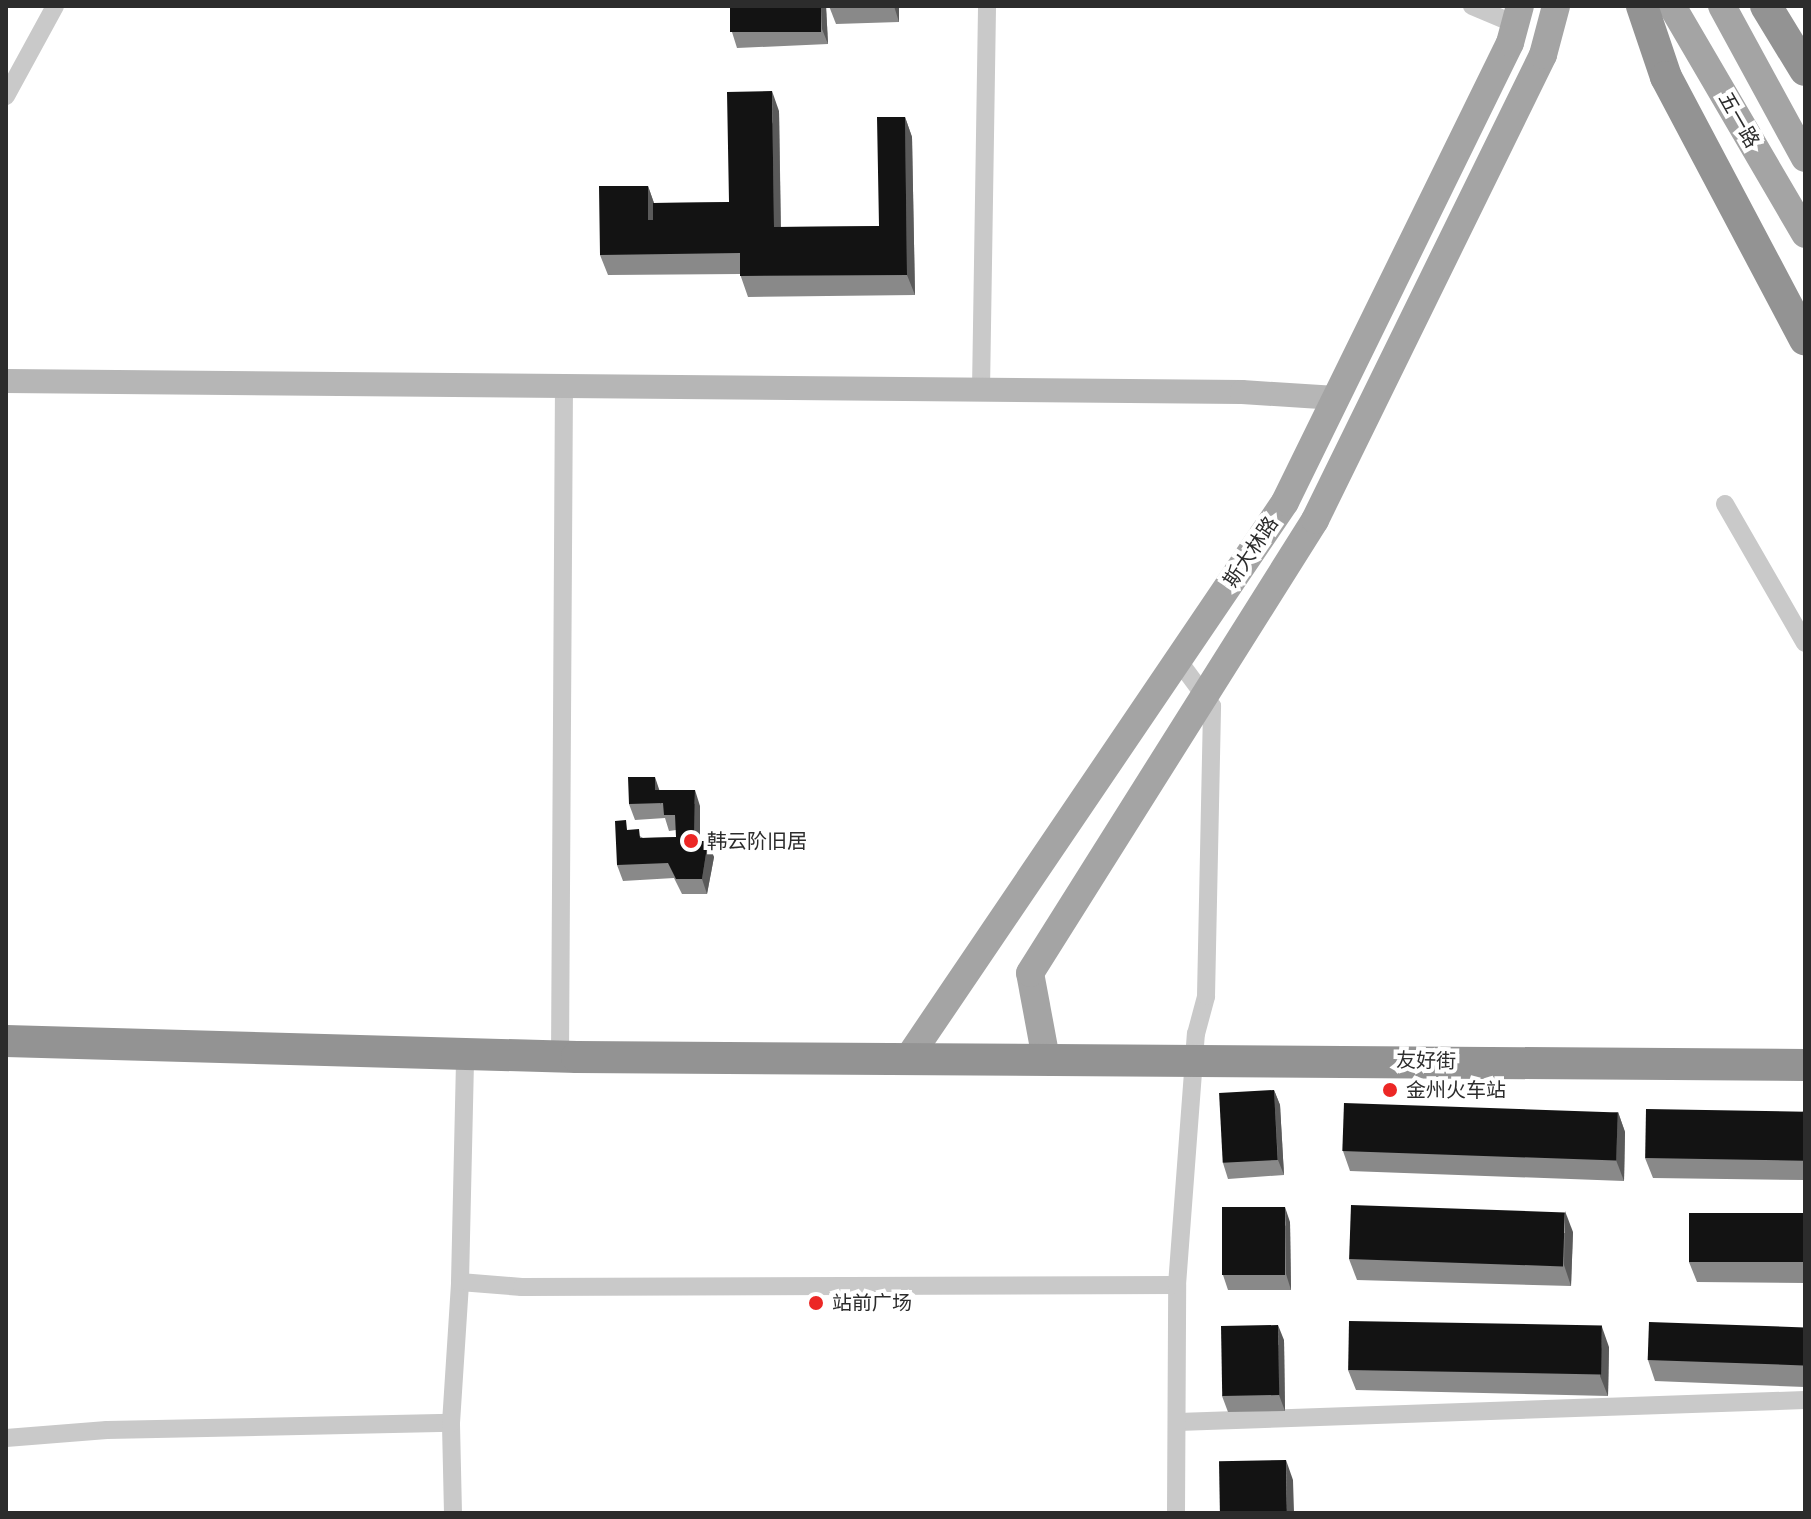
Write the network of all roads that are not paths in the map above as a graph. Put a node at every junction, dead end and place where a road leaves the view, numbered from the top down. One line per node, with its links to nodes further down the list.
1 (55, 6): 13 (street)
2 (987, 6): 19 (street)
3 (1472, 6): 10 (street)
4 (1556, 6): 11 (main road, 斯大林路)
5 (1569, 6): 11 (main road)
6 (1645, 6): 9 (main road); 16 (highway)
7 (1766, 6): 12 (highway)
8 (1726, 10): 14 (main road)
9 (1677, 14): 15 (main road, 五一路)
10 (1517, 15): 20 (main road, 斯大林路)
11 (1543, 55): 24 (main road, 斯大林路)
12 (1805, 70)
13 (6, 96)
14 (1805, 158)
15 (1805, 234)
16 (1805, 339)
17 (6, 381): 18 (street)
18 (564, 386): 19 (street); 27 (street)
19 (981, 390): 20 (street)
20 (1336, 398): 23 (main road, 斯大林路)
21 (1725, 504): 22 (street)
22 (1805, 643)
23 (1178, 660): 24 (street); 28 (main road, 斯大林路)
24 (1205, 696): 29 (main road, 斯大林路); 30 (street)
25 (6, 1041): 26 (highway, 友好街)
26 (465, 1054): 27 (highway, 友好街); 32 (street)
27 (560, 1057): 28 (highway, 友好街)
28 (909, 1057): 29 (highway, 友好街)
29 (1046, 1059): 30 (highway, 友好街)
30 (1194, 1062): 31 (highway, 友好街); 33 (street)
31 (1805, 1065)
32 (460, 1282): 33 (street); 36 (street)
33 (1177, 1285): 35 (street)
34 (1805, 1400): 35 (street)
35 (1178, 1422): 39 (street)
36 (451, 1423): 37 (street); 38 (street)
37 (6, 1438)
38 (453, 1513)
39 (1176, 1513)

